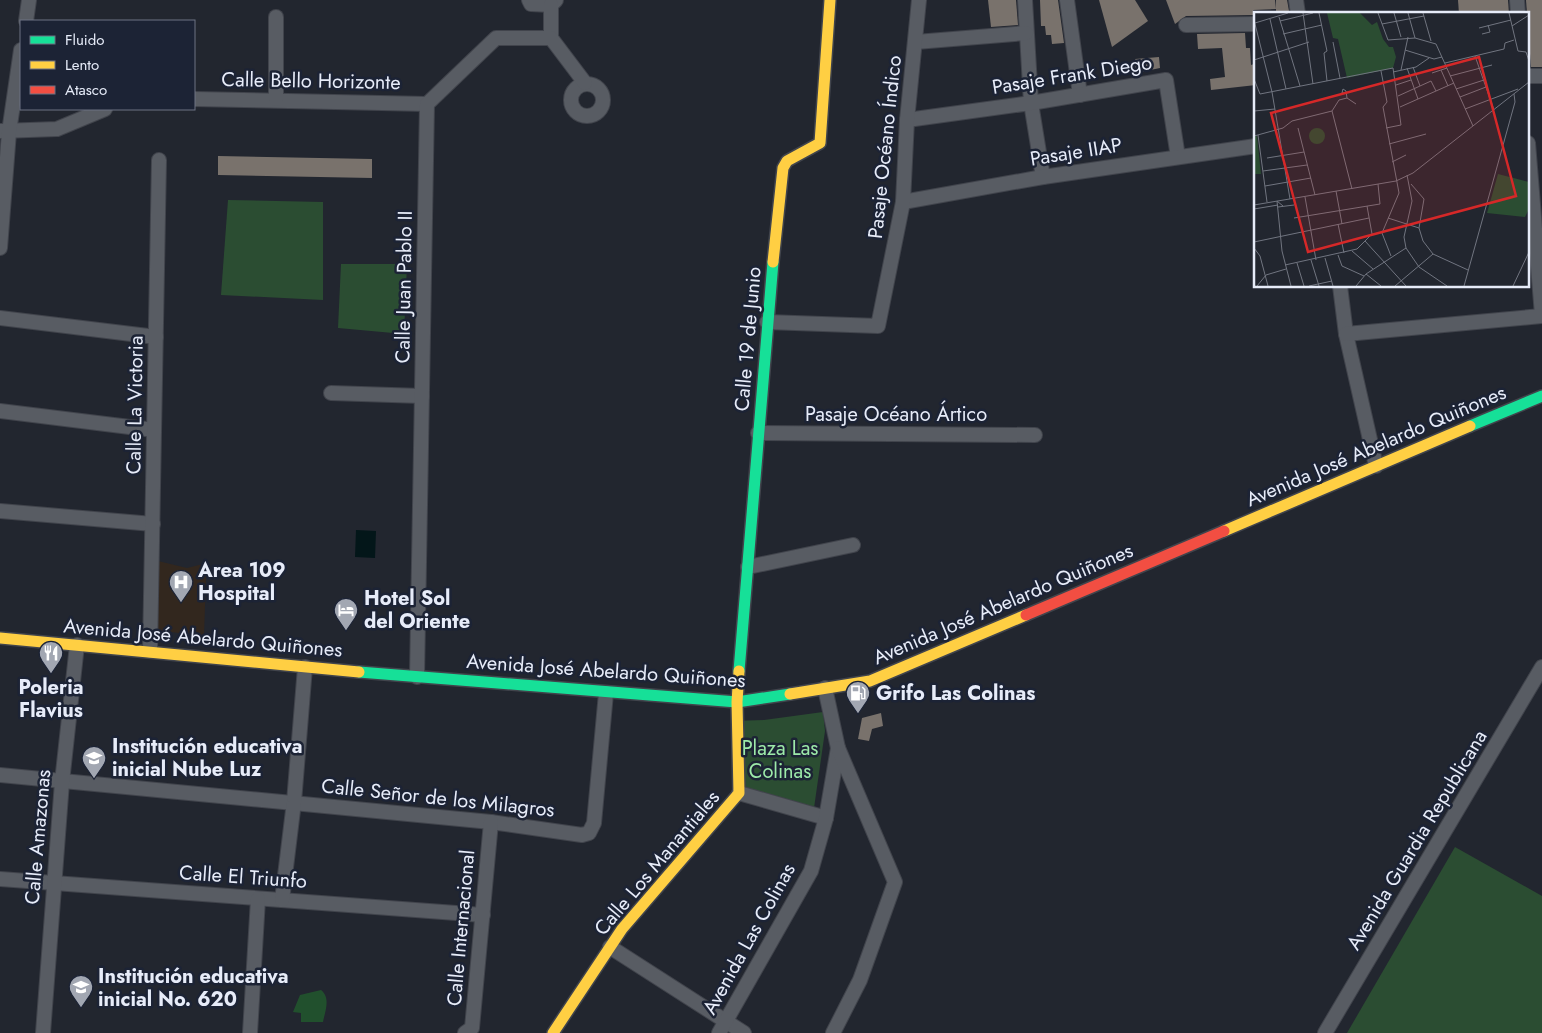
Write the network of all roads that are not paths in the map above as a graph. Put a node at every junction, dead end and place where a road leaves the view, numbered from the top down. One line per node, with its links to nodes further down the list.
1 (29, 0): 9 (street)
2 (529, 0): 7 (street)
3 (830, 0): 36 (main road, Calle 19 de Junio)
4 (919, 0): 14 (street, Pasaje Océano Índico)
5 (1025, 0): 12 (street)
6 (1067, 0): 17 (street)
7 (554, 2): 13 (street)
8 (276, 17): 19 (street)
9 (26, 20)
10 (1254, 24): 11 (street)
11 (1186, 25)
12 (1026, 33): 14 (street); 20 (street)
13 (551, 38): 16 (street); 21 (street)
14 (916, 42): 23 (street, Pasaje Océano Índico)
15 (20, 55): 24 (street)
16 (585, 83)
17 (1080, 95): 20 (street, Pasaje Frank Diego); 26 (street, Pasaje Frank Diego)
18 (195, 99): 19 (street, Calle Bello Horizonte)
19 (276, 99): 21 (street, Calle Bello Horizonte)
20 (1031, 103): 23 (street, Pasaje Frank Diego); 28 (street)
21 (427, 104): 40 (street, Calle Juan Pablo II)
22 (103, 110): 24 (street)
23 (907, 120): 30 (street, Pasaje Océano Índico)
24 (5, 132): 32 (street)
25 (1254, 146): 26 (street, Pasaje IIAP)
26 (1178, 157): 28 (street, Pasaje IIAP)
27 (159, 160): 38 (street, Calle La Victoria)
28 (1043, 177): 30 (street, Pasaje IIAP)
29 (1530, 197): 31 (street)
30 (903, 202): 36 (street, Pasaje Océano Índico)
31 (1531, 223): 34 (street)
32 (0, 248)
33 (1340, 288): 37 (street)
34 (1542, 316): 37 (street)
35 (0, 318): 38 (street)
36 (767, 322): 44 (main road, Calle 19 de Junio)
37 (1346, 334): 46 (street)
38 (156, 337): 43 (street, Calle La Victoria)
39 (331, 393): 40 (street)
40 (422, 396): 56 (street, Calle Juan Pablo II)
41 (1542, 396): 46 (main road, Avenida José Abelardo Quiñones)
42 (0, 412): 43 (street)
43 (154, 430): 48 (street, Calle La Victoria)
44 (758, 433): 45 (street, Pasaje Océano Ártico); 50 (main road, Calle 19 de Junio)
45 (1034, 435)
46 (1376, 466): 57 (main road, Avenida José Abelardo Quiñones)
47 (0, 511): 48 (street)
48 (153, 524): 53 (street, Calle La Victoria)
49 (853, 545): 50 (street)
50 (748, 567): 59 (main road, Calle 19 de Junio)
51 (0, 638): 52 (main road, Avenida José Abelardo Quiñones)
52 (77, 645): 53 (main road, Avenida José Abelardo Quiñones); 62 (street, Calle Amazonas)
53 (150, 651): 54 (main road, Avenida José Abelardo Quiñones)
54 (305, 667): 56 (main road, Avenida José Abelardo Quiñones); 64 (street)
55 (1542, 667): 80 (street, Avenida Guardia Republicana)
56 (417, 677): 58 (main road, Avenida José Abelardo Quiñones)
57 (825, 688): 59 (main road, Avenida José Abelardo Quiñones); 60 (street, Avenida Las Colinas)
58 (606, 693): 59 (main road, Avenida José Abelardo Quiñones); 66 (street, Calle Señor de los Milagros)
59 (737, 702): 63 (main road, Calle Los Manantiales)
60 (838, 748): 65 (street, Avenida Las Colinas); 79 (street)
61 (0, 775): 62 (street, Calle Señor de los Milagros)
62 (62, 782): 64 (street, Calle Señor de los Milagros); 68 (street, Calle Amazonas)
63 (739, 793): 65 (street); 72 (main road, Calle Los Manantiales)
64 (294, 802): 66 (street, Calle Señor de los Milagros); 70 (street)
65 (826, 818): 73 (street, Avenida Las Colinas)
66 (490, 822): 71 (street, Calle Internacional)
67 (0, 879): 68 (street, Calle El Triunfo)
68 (53, 884): 69 (street, Calle El Triunfo); 74 (street, Calle Amazonas)
69 (258, 899): 70 (street, Calle El Triunfo); 75 (street)
70 (282, 900): 71 (street, Calle El Triunfo)
71 (483, 915): 76 (street, Calle Internacional)
72 (610, 948): 73 (street); 77 (main road, Calle Los Manantiales)
73 (721, 1027): 78 (street)
74 (43, 1033)
75 (250, 1033)
76 (465, 1033)
77 (553, 1033)
78 (744, 1033)
79 (833, 1033)
80 (1325, 1033)

